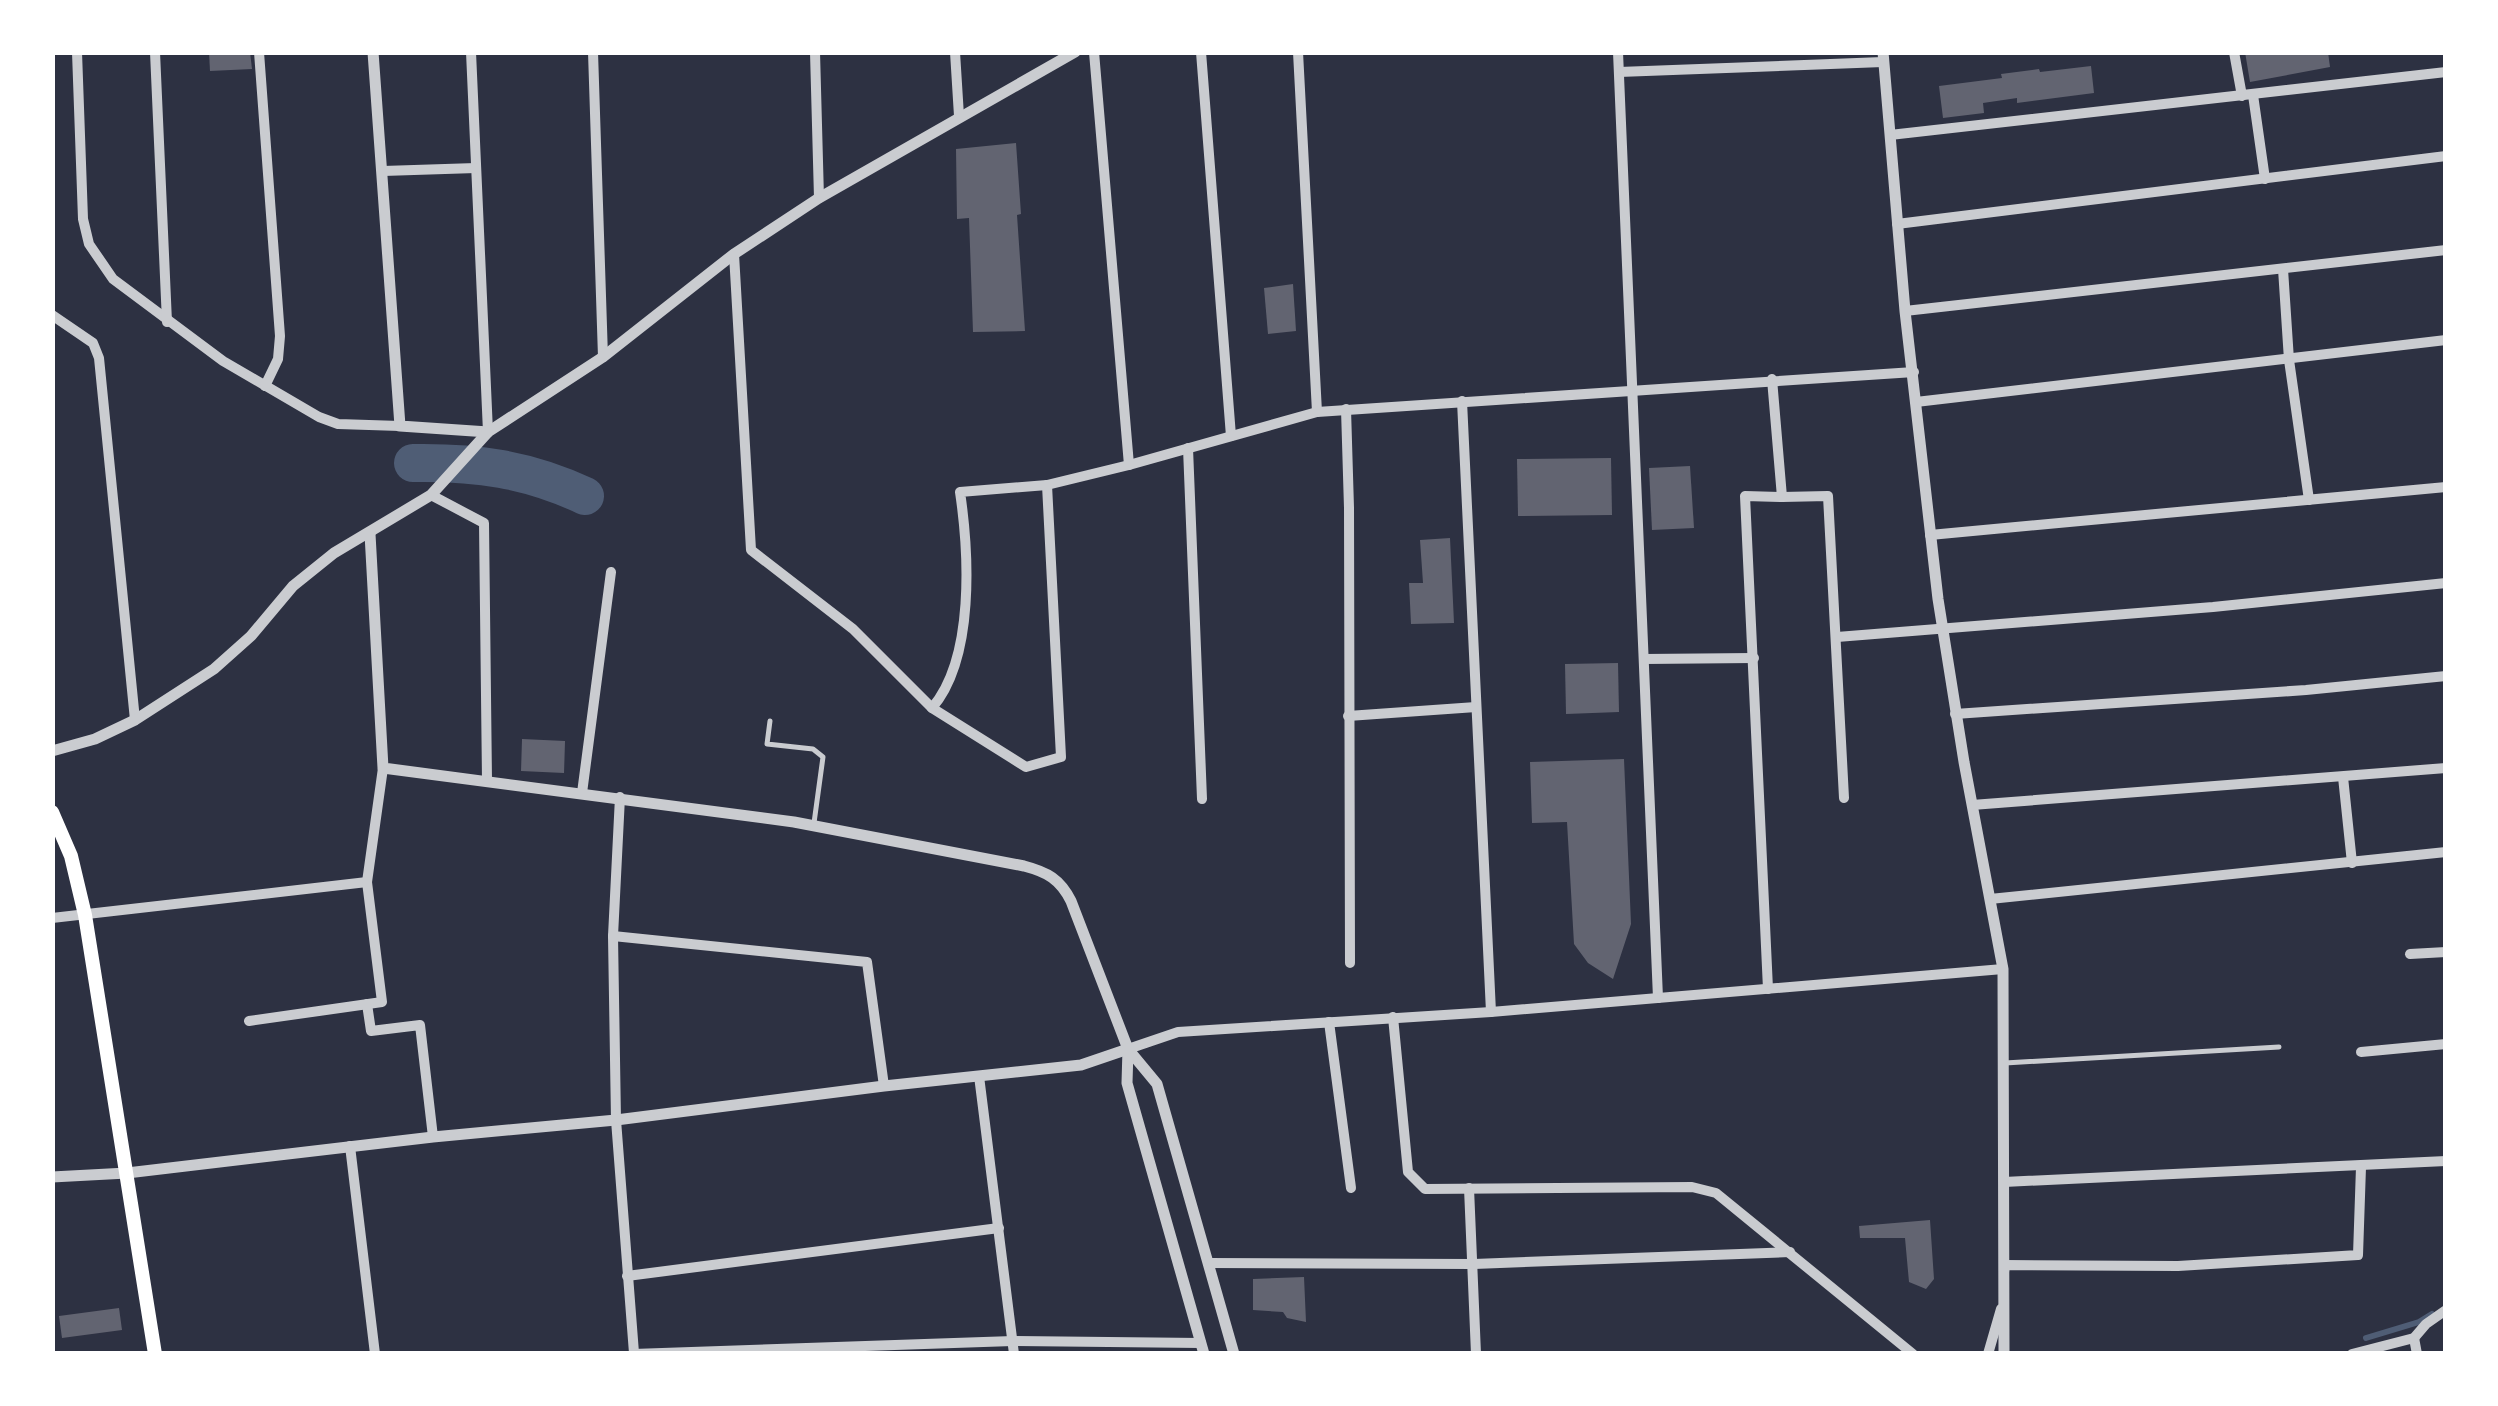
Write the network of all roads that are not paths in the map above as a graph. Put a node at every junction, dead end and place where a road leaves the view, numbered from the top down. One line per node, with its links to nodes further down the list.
1 (77, 52): 32 (street)
2 (155, 52): 32 (street)
3 (259, 52): 38 (street)
4 (373, 52): 23 (street)
5 (471, 52): 22 (street)
6 (593, 52): 34 (street)
7 (815, 52): 25 (street)
8 (955, 52): 19 (street)
9 (1075, 52): 19 (street)
10 (1094, 52): 48 (street)
11 (1201, 52): 46 (street)
12 (1298, 52): 43 (street)
13 (1618, 52): 16 (street)
14 (2234, 52): 18 (street)
15 (1883, 58): 16 (street); 20 (street)
16 (1619, 72): 39 (street)
17 (2446, 72): 18 (street)
18 (2247, 95): 20 (street); 24 (street)
19 (959, 116): 25 (street)
20 (1890, 135): 26 (street)
21 (2446, 156): 24 (street)
22 (476, 168): 23 (street); 45 (street)
23 (383, 171): 44 (street)
24 (2265, 179): 26 (street)
25 (818, 198): 28 (street)
26 (1897, 224): 30 (street)
27 (2446, 250): 29 (street)
28 (734, 254): 34 (street); 64 (street)
29 (2283, 269): 30 (street); 35 (street)
30 (1905, 311): 36 (street)
31 (52, 315): 67 (street)
32 (167, 322): 38 (street)
33 (2446, 340): 35 (street)
34 (604, 357): 45 (street)
35 (2288, 360): 41 (street); 53 (street)
36 (1914, 372): 37 (street); 41 (street)
37 (1772, 380): 39 (street); 52 (street)
38 (265, 386): 44 (street)
39 (1632, 390): 40 (street); 61 (street)
40 (1462, 401): 42 (street); 63 (street)
41 (1916, 402): 55 (street)
42 (1346, 410): 43 (street); 66 (street)
43 (1317, 412): 46 (street)
44 (400, 426): 45 (street)
45 (488, 432): 51 (street)
46 (1232, 436): 47 (street)
47 (1188, 448): 48 (street); 77 (street)
48 (1129, 466): 49 (street)
49 (1047, 485): 64 (street); 64 (street)
50 (2446, 487): 53 (street)
51 (431, 495): 54 (street); 73 (street)
52 (1782, 496): 59 (street); 60 (street)
53 (2309, 500): 55 (street)
54 (370, 534): 67 (street); 70 (street)
55 (1930, 535): 58 (street)
56 (611, 572): 74 (street)
57 (2446, 583): 58 (street)
58 (1942, 629): 59 (street); 65 (street)
59 (1837, 636): 76 (street)
60 (1754, 658): 61 (street); 92 (street)
61 (1644, 659): 93 (street)
62 (2446, 676): 65 (street)
63 (1476, 707): 66 (street); 95 (street)
64 (932, 708)
65 (1955, 714): 78 (street)
66 (1348, 716): 90 (street)
67 (135, 720): 69 (street)
68 (770, 720): 80 (lane)
69 (52, 751)
70 (382, 768): 73 (street); 83 (street)
71 (2446, 768): 72 (street)
72 (2343, 777): 78 (street); 82 (street)
73 (487, 780): 74 (street)
74 (582, 792): 75 (street)
75 (620, 797): 80 (street); 87 (street)
76 (1844, 798)
77 (1202, 800)
78 (1972, 805): 84 (street)
79 (52, 812): 85 (main road)
80 (814, 826): 101 (street)
81 (2446, 852): 82 (street)
82 (2352, 862): 84 (street)
83 (367, 882): 85 (street); 94 (street)
84 (1990, 899): 91 (street)
85 (85, 915): 86 (street); 111 (main road)
86 (52, 918)
87 (613, 936): 105 (street); 106 (street)
88 (2446, 952): 89 (street)
89 (2410, 954)
90 (1350, 963)
91 (2003, 970): 92 (street); 103 (street)
92 (1768, 988): 93 (street)
93 (1658, 998): 95 (street)
94 (367, 1004): 97 (street); 107 (street)
95 (1491, 1012): 96 (street)
96 (1393, 1017): 98 (street); 115 (street)
97 (249, 1020)
98 (1329, 1022): 101 (street); 114 (street)
99 (2446, 1044): 102 (street)
100 (2279, 1047): 103 (lane)
101 (1128, 1049): 104 (street); 118 (street); 125 (street)
102 (2362, 1052)
103 (2002, 1064): 113 (street)
104 (979, 1076): 105 (street); 116 (street)
105 (884, 1086): 106 (street)
106 (616, 1120): 107 (street); 121 (street)
107 (434, 1137): 108 (street)
108 (350, 1146): 111 (street); 128 (street)
109 (2446, 1161): 110 (street)
110 (2360, 1167): 113 (street); 120 (street)
111 (126, 1173): 112 (street); 127 (main road)
112 (52, 1177)
113 (2004, 1182): 120 (street)
114 (1351, 1188)
115 (1469, 1188): 117 (street); 119 (street)
116 (999, 1228): 121 (street); 124 (street)
117 (1790, 1252): 119 (street); 131 (street)
118 (1208, 1263): 119 (street); 129 (street)
119 (1474, 1264): 130 (street)
120 (2005, 1265): 132 (street); 133 (street)
121 (627, 1276): 126 (street)
122 (2446, 1310): 123 (street)
123 (2414, 1338): 134 (street); 135 (street)
124 (1014, 1347): 125 (street); 126 (street)
125 (1202, 1348)
126 (633, 1353)
127 (155, 1354)
128 (374, 1354)
129 (1234, 1354)
130 (1476, 1354)
131 (1913, 1354)
132 (1988, 1354)
133 (2004, 1354)
134 (2352, 1354)
135 (2418, 1354)

